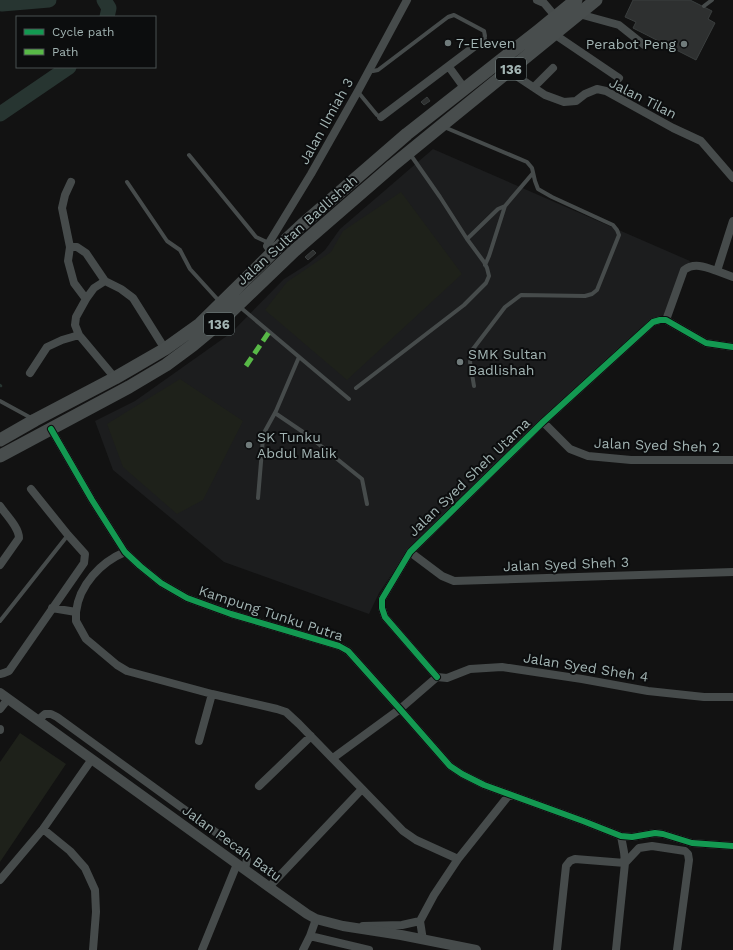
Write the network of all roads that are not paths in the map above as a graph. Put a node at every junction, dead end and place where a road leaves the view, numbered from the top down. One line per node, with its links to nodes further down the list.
1 (407, 0): 14 (street, Jalan Ilmiah 3)
2 (537, 0): 8 (street)
3 (576, 0): 8 (main road, Jalan Sultan Badlishah / 136)
4 (596, 0): 7 (main road, Jalan Sultan Badlishah / 136)
5 (712, 0): 6 (lane)
6 (704, 6)
7 (579, 14): 9 (main road, Jalan Sultan Badlishah / 136); 11 (street)
8 (555, 16): 18 (main road, Jalan Sultan Badlishah / 136)
9 (554, 34): 15 (main road, Jalan Sultan Badlishah / 136); 16 (street)
10 (483, 40): 12 (street); 14 (lane)
11 (644, 45)
12 (449, 66): 18 (street); 20 (street)
13 (553, 68): 17 (street)
14 (368, 71): 19 (street, Jalan Ilmiah 3)
15 (509, 71): 17 (street, Jalan Tilan); 21 (main road, Jalan Sultan Badlishah / 136)
16 (619, 78)
17 (534, 87): 26 (street, Jalan Tilan)
18 (465, 89): 24 (main road, Jalan Sultan Badlishah / 136)
19 (358, 91): 20 (lane); 35 (street, Jalan Ilmiah 3)
20 (382, 117)
21 (441, 126): 22 (main road, Jalan Sultan Badlishah / 136); 27 (lane)
22 (409, 152): 25 (main road, Jalan Sultan Badlishah / 136); 33 (lane)
23 (189, 155): 35 (lane)
24 (382, 156): 25 (main road); 35 (main road, Jalan Sultan Badlishah / 136)
25 (392, 166): 42 (main road, Jalan Sultan Badlishah / 136)
26 (729, 167): 28 (street, Jalan Tilan)
27 (533, 173): 31 (lane); 50 (lane)
28 (733, 178)
29 (71, 182): 34 (street)
30 (127, 182): 41 (lane)
31 (506, 206): 33 (lane); 36 (lane)
32 (733, 221): 37 (street)
33 (466, 239): 36 (lane)
34 (70, 247): 39 (street); 40 (street)
35 (270, 248): 41 (main road, Jalan Sultan Badlishah / 136)
36 (485, 265): 51 (lane)
37 (717, 272): 38 (street); 43 (street)
38 (733, 277)
39 (105, 281): 40 (street); 46 (street)
40 (86, 299): 44 (street)
41 (221, 303): 46 (main road, Jalan Sultan Badlishah / 136)
42 (238, 305): 47 (lane); 57 (main road, Jalan Sultan Badlishah / 136)
43 (663, 320): 45 (street); 56 (street, Jalan Syed Sheh Utama)
44 (79, 335): 48 (street); 49 (street)
45 (733, 348)
46 (165, 349): 49 (main road, Jalan Sultan Badlishah / 136)
47 (299, 357): 52 (lane); 54 (lane)
48 (30, 373)
49 (115, 378): 55 (main road, Jalan Sultan Badlishah / 136)
50 (474, 386)
51 (356, 388)
52 (349, 399)
53 (0, 401): 55 (lane)
54 (275, 412): 62 (lane); 63 (lane)
55 (35, 420): 58 (main road, Jalan Sultan Badlishah / 136)
56 (543, 422): 60 (street, Jalan Syed Sheh 2); 67 (street, Jalan Syed Sheh Utama)
57 (51, 429): 59 (main road, Jalan Sultan Badlishah / 136); 66 (street, Kampung Tunku Putra)
58 (0, 440)
59 (0, 456)
60 (733, 460)
61 (31, 489): 65 (street)
62 (258, 498)
63 (367, 504)
64 (0, 506): 68 (street)
65 (68, 535): 70 (street); 72 (lane)
66 (126, 552): 71 (street); 79 (street, Kampung Tunku Putra)
67 (410, 552): 69 (street, Jalan Syed Sheh 3); 74 (street, Jalan Syed Sheh Utama)
68 (0, 565)
69 (733, 572)
70 (52, 608): 71 (street); 73 (street)
71 (76, 612): 75 (street)
72 (0, 622)
73 (0, 674)
74 (437, 677): 77 (street, Jalan Syed Sheh 4); 79 (street)
75 (212, 694): 81 (street); 82 (street)
76 (4, 696): 78 (street); 80 (street, Jalan Pecah Batu)
77 (733, 697)
78 (0, 709)
79 (400, 709): 83 (street); 87 (street, Kampung Tunku Putra)
80 (38, 720): 84 (street, Jalan Pecah Batu); 93 (street)
81 (311, 736): 83 (street); 85 (street)
82 (199, 741)
83 (332, 758): 86 (street)
84 (92, 759): 88 (street); 93 (street, Jalan Pecah Batu)
85 (259, 786)
86 (362, 790): 91 (street); 95 (street)
87 (510, 795): 89 (street, Kampung Tunku Putra); 91 (street)
88 (43, 829): 94 (street); 101 (street)
89 (621, 836): 90 (street); 92 (street)
90 (733, 846)
91 (458, 859): 97 (street)
92 (625, 863): 106 (street); 107 (street); 108 (street)
93 (241, 867): 95 (street, Jalan Pecah Batu); 102 (street)
94 (0, 880)
95 (269, 887): 96 (street, Jalan Pecah Batu)
96 (316, 919): 98 (street, Jalan Pecah Batu); 99 (street)
97 (420, 921): 98 (street); 100 (street)
98 (343, 926): 100 (street, Jalan Pecah Batu)
99 (310, 936): 103 (street); 104 (street)
100 (423, 940): 105 (street, Jalan Pecah Batu)
101 (93, 950)
102 (202, 950)
103 (303, 950)
104 (369, 950)
105 (476, 950)
106 (557, 950)
107 (616, 950)
108 (677, 950)

